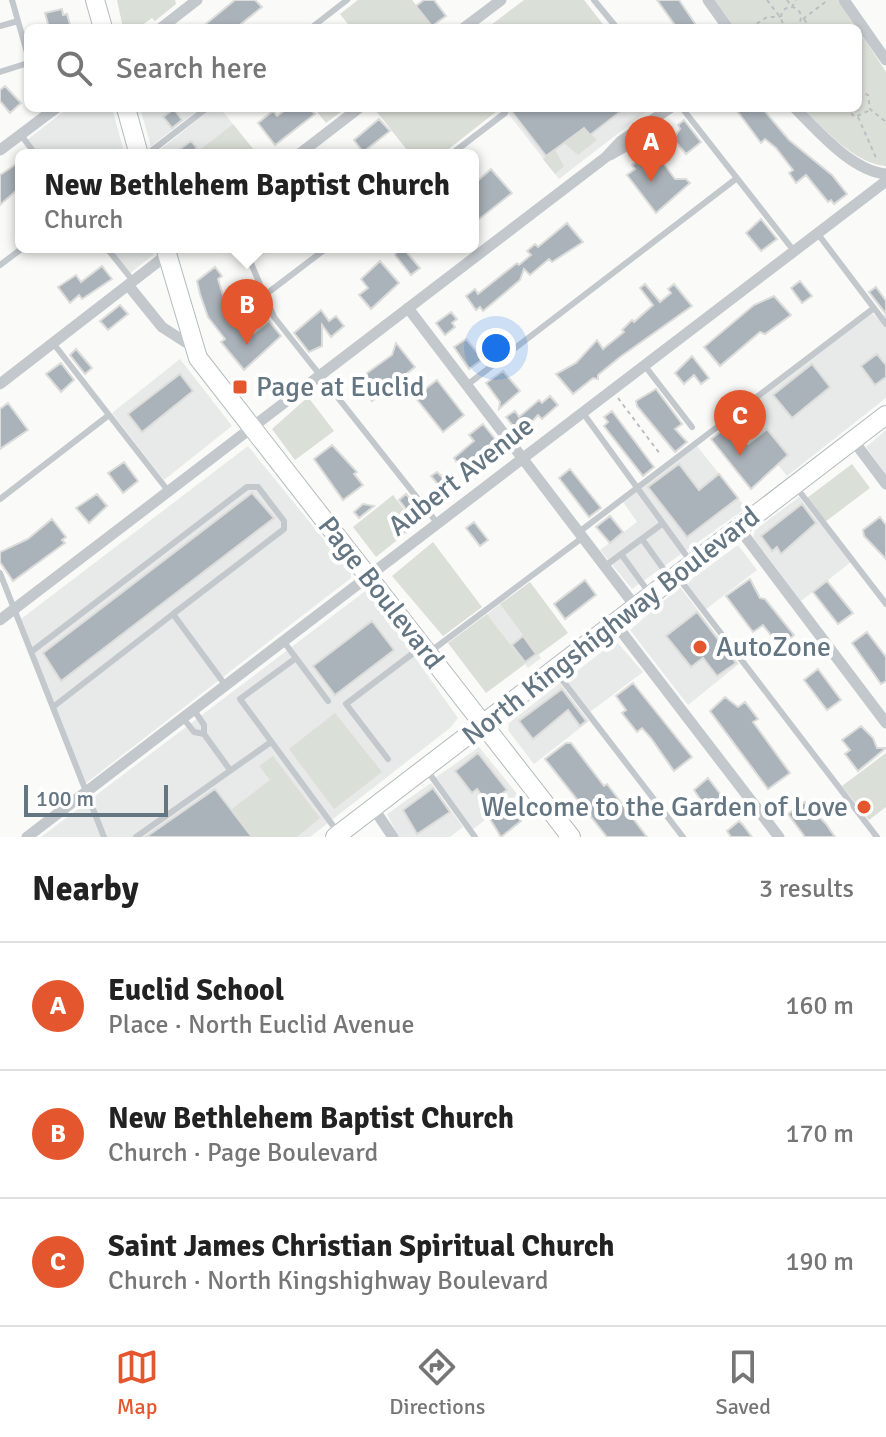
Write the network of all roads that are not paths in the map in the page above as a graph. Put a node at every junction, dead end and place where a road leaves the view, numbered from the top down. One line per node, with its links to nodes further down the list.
1 (12, 0): 10 (lane)
2 (95, 0): 11 (main road)
3 (197, 0): 9 (street)
4 (347, 0): 13 (lane)
5 (501, 0): 14 (street)
6 (594, 0): 15 (lane)
7 (708, 0): 16 (street)
8 (844, 0): 17 (street)
9 (185, 4): 12 (street)
10 (18, 21): 18 (lane); 20 (lane)
11 (102, 24)
12 (165, 24)
13 (316, 24)
14 (469, 24)
15 (614, 24)
16 (725, 24)
17 (861, 24)
18 (0, 26)
19 (862, 26): 21 (street)
20 (24, 42)
21 (886, 60)
22 (24, 64): 23 (lane)
23 (0, 72)
24 (47, 112): 32 (street)
25 (127, 112): 34 (main road)
26 (202, 112): 35 (lane)
27 (354, 112): 36 (street)
28 (504, 112): 37 (lane)
29 (665, 112): 51 (street)
30 (685, 112): 40 (lane)
31 (799, 112): 39 (street)
32 (21, 135): 33 (lane); 38 (street)
33 (32, 149)
34 (137, 149)
35 (154, 149)
36 (306, 149)
37 (458, 149)
38 (0, 150)
39 (882, 170)
40 (737, 178): 43 (lane); 59 (lane)
41 (886, 181): 42 (street, Aubert Avenue)
42 (817, 233): 43 (street, Aubert Avenue); 52 (lane)
43 (794, 251): 56 (street, Aubert Avenue)
44 (110, 253): 49 (lane)
45 (166, 253): 49 (street)
46 (171, 253): 55 (main road, Page Boulevard)
47 (247, 253): 50 (lane)
48 (320, 253): 50 (lane)
49 (130, 283): 54 (street); 55 (street, Page Boulevard)
50 (265, 295): 57 (lane)
51 (408, 308): 57 (street); 59 (street)
52 (874, 308): 53 (lane); 69 (lane)
53 (886, 324)
54 (53, 343): 58 (street); 61 (lane)
55 (193, 347): 64 (main road, Page Boulevard)
56 (645, 366): 60 (street, Aubert Avenue); 63 (lane)
57 (321, 375): 64 (street); 72 (lane)
58 (0, 384)
59 (467, 385): 66 (street)
60 (583, 413): 66 (street, Aubert Avenue); 69 (lane)
61 (109, 415): 70 (lane); 71 (lane)
62 (886, 415): 65 (main road, North Kingshighway Boulevard)
63 (692, 427)
64 (252, 428): 70 (street); 81 (main road, Page Boulevard)
65 (853, 440): 67 (main road, North Kingshighway Boulevard); 68 (street)
66 (523, 458): 72 (street, Aubert Avenue); 75 (street)
67 (794, 484): 74 (main road, North Kingshighway Boulevard); 84 (lane)
68 (886, 484)
69 (638, 487): 73 (lane); 75 (lane)
70 (169, 492): 86 (street)
71 (0, 499)
72 (438, 524): 81 (street, Aubert Avenue)
73 (662, 524): 76 (lane); 78 (lane)
74 (738, 527): 78 (main road, North Kingshighway Boulevard); 100 (street)
75 (581, 535): 79 (street); 91 (lane)
76 (642, 539): 77 (lane); 82 (lane)
77 (621, 554): 79 (lane); 83 (lane)
78 (691, 563): 82 (main road, North Kingshighway Boulevard)
79 (605, 566): 85 (street)
80 (0, 573): 86 (lane)
81 (369, 577): 90 (street, Aubert Avenue); 91 (main road, Page Boulevard)
82 (673, 577): 83 (main road, North Kingshighway Boulevard); 118 (lane)
83 (650, 594): 85 (main road, North Kingshighway Boulevard)
84 (886, 604)
85 (635, 606): 89 (main road, North Kingshighway Boulevard)
86 (15, 609): 88 (street); 92 (lane)
87 (173, 614): 92 (lane); 95 (lane); 97 (lane)
88 (0, 620)
89 (614, 622): 94 (main road, North Kingshighway Boulevard); 117 (street)
90 (284, 642): 93 (lane); 95 (street, Aubert Avenue)
91 (425, 649): 101 (main road, Page Boulevard); 104 (lane)
92 (31, 652): 97 (lane)
93 (296, 658): 96 (lane); 103 (lane)
94 (554, 669): 101 (main road, North Kingshighway Boulevard); 116 (lane)
95 (226, 686): 98 (street, Aubert Avenue)
96 (328, 701)
97 (53, 707): 107 (lane)
98 (194, 710): 99 (street, Aubert Avenue); 102 (lane)
99 (183, 718): 102 (lane); 107 (street, Aubert Avenue)
100 (886, 723)
101 (483, 724): 105 (main road, North Kingshighway Boulevard); 115 (main road, Page Boulevard)
102 (204, 734): 106 (lane)
103 (271, 742): 106 (lane); 109 (lane)
104 (388, 759)
105 (425, 768): 108 (main road, North Kingshighway Boulevard); 114 (lane)
106 (230, 770): 112 (lane)
107 (86, 792): 110 (street, Aubert Avenue); 111 (lane)
108 (374, 809): 109 (main road, North Kingshighway Boulevard); 113 (street)
109 (337, 836)
110 (27, 837)
111 (104, 837)
112 (136, 837)
113 (393, 837)
114 (475, 837)
115 (571, 837)
116 (683, 837)
117 (779, 837)
118 (877, 837)

